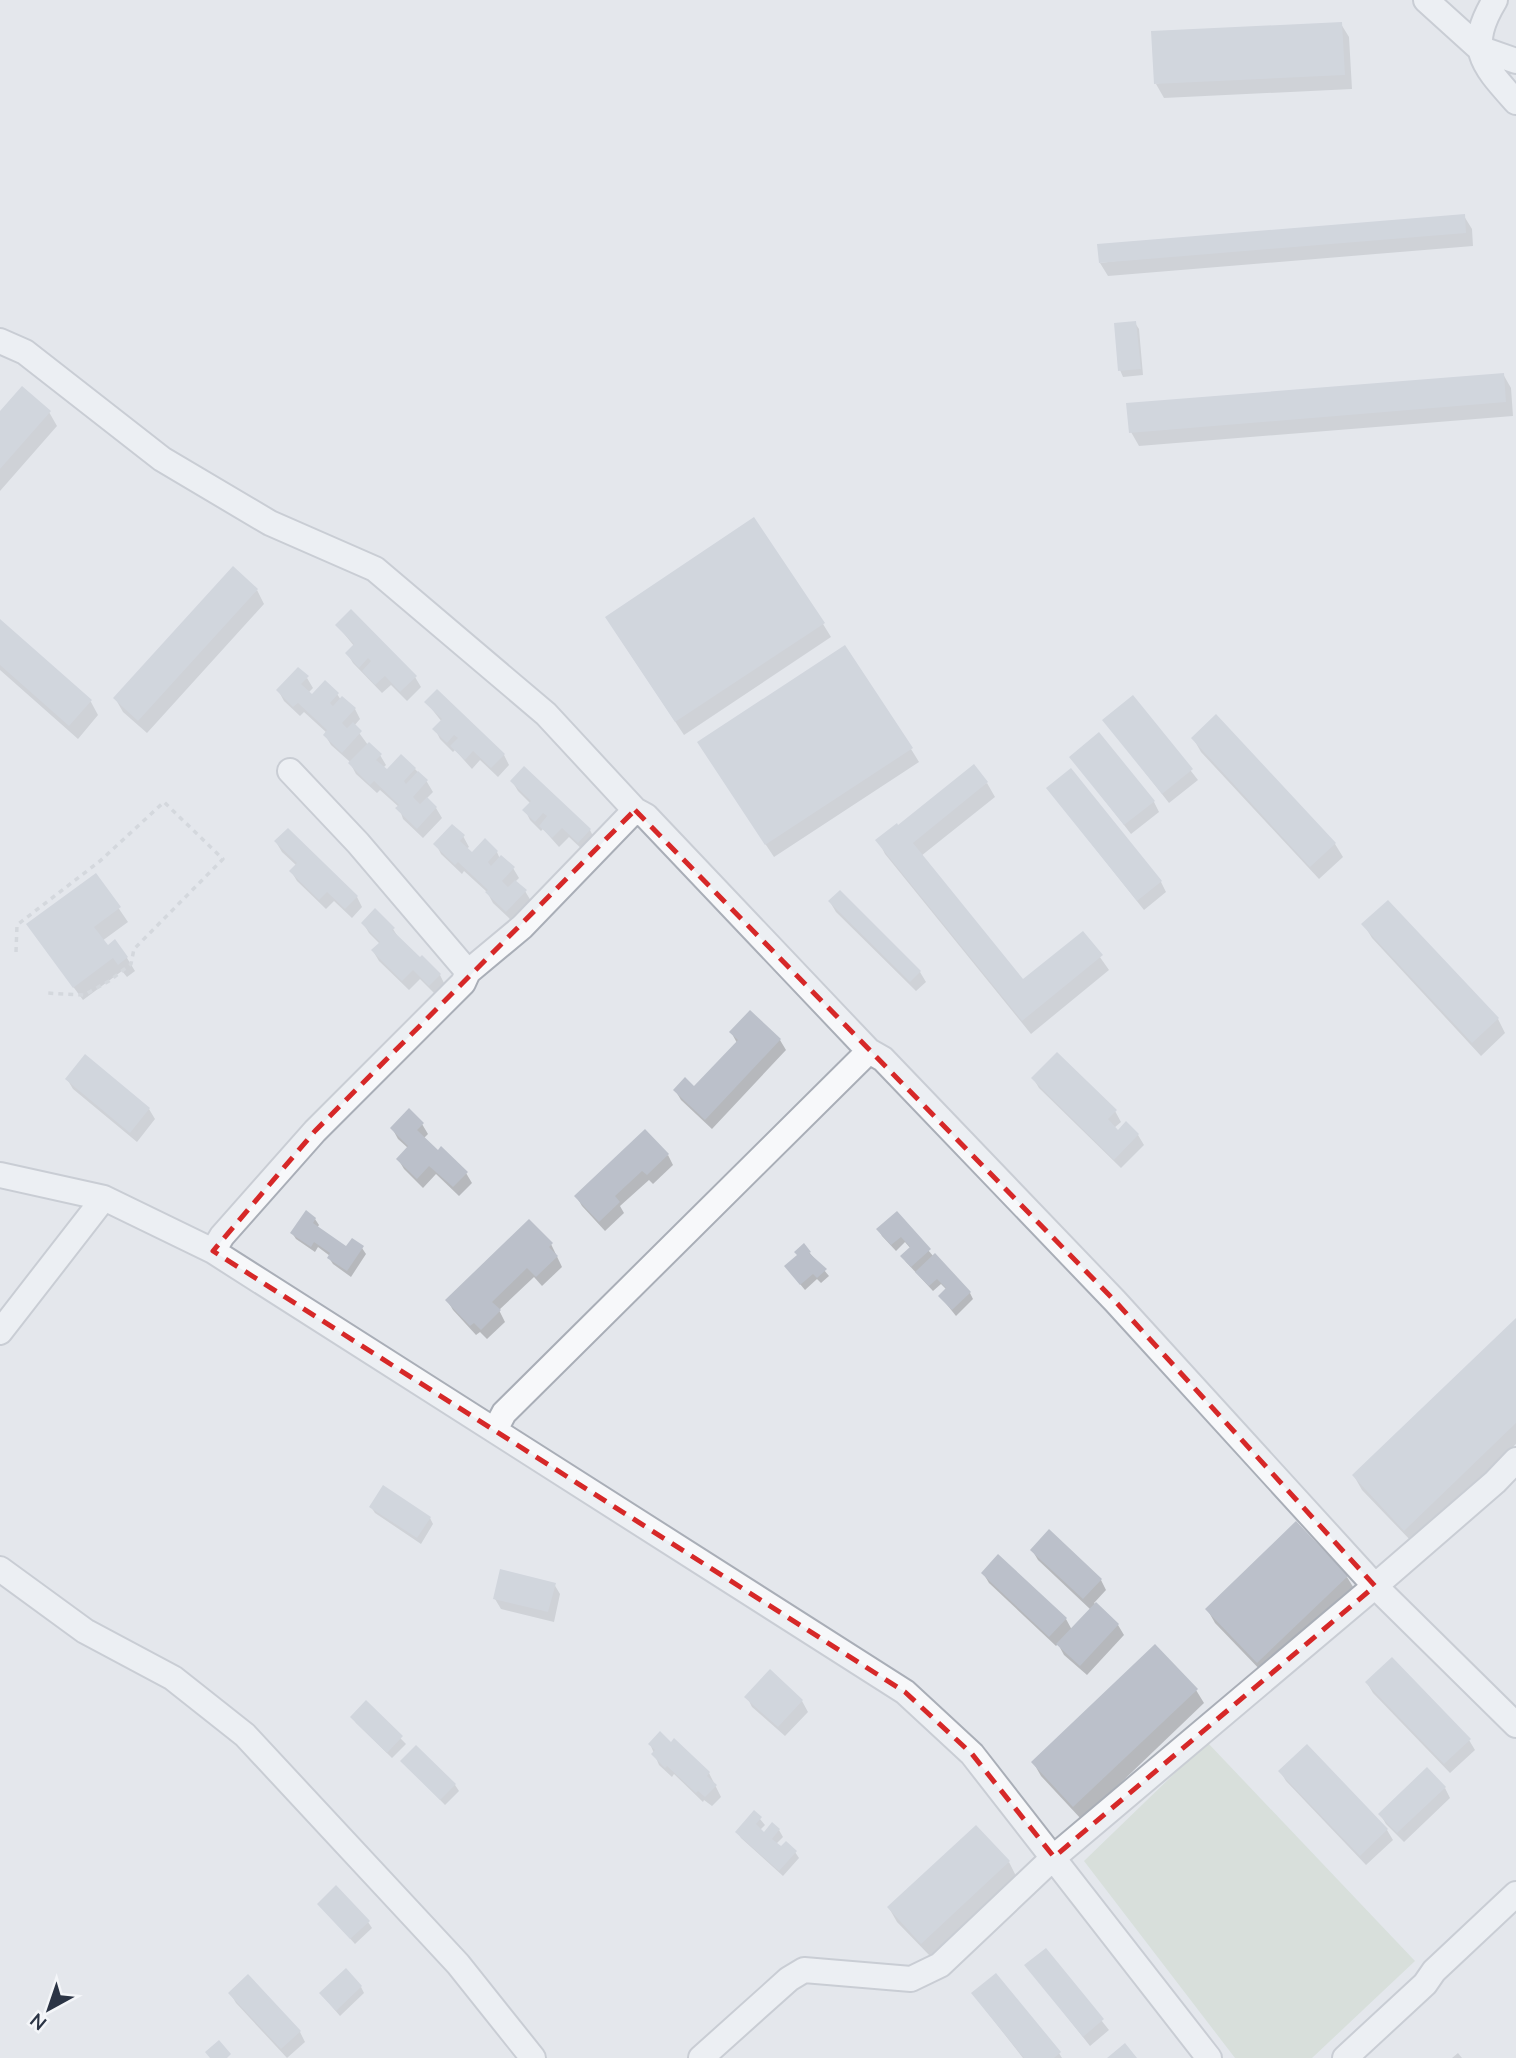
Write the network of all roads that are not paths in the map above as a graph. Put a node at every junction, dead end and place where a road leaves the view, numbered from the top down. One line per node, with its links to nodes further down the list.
1 (1426, 0): 3 (street)
2 (1495, 0): 3 (street)
3 (1479, 48): 4 (street); 5 (street)
4 (1516, 61)
5 (1516, 102)
6 (0, 341): 8 (street)
7 (290, 771): 9 (street)
8 (635, 810): 9 (street); 10 (street)
9 (468, 972): 13 (street)
10 (869, 1051): 15 (street); 18 (street)
11 (0, 1175): 12 (street)
12 (104, 1198): 13 (street); 14 (street)
13 (213, 1251): 15 (street)
14 (0, 1332)
15 (495, 1430): 20 (street)
16 (1516, 1460): 18 (street)
17 (0, 1569): 22 (street)
18 (1375, 1586): 19 (street); 20 (street)
19 (1516, 1725)
20 (1054, 1857): 23 (street); 24 (street)
21 (1516, 1894): 25 (street)
22 (533, 2058)
23 (701, 2058)
24 (1209, 2058)
25 (1345, 2058)

